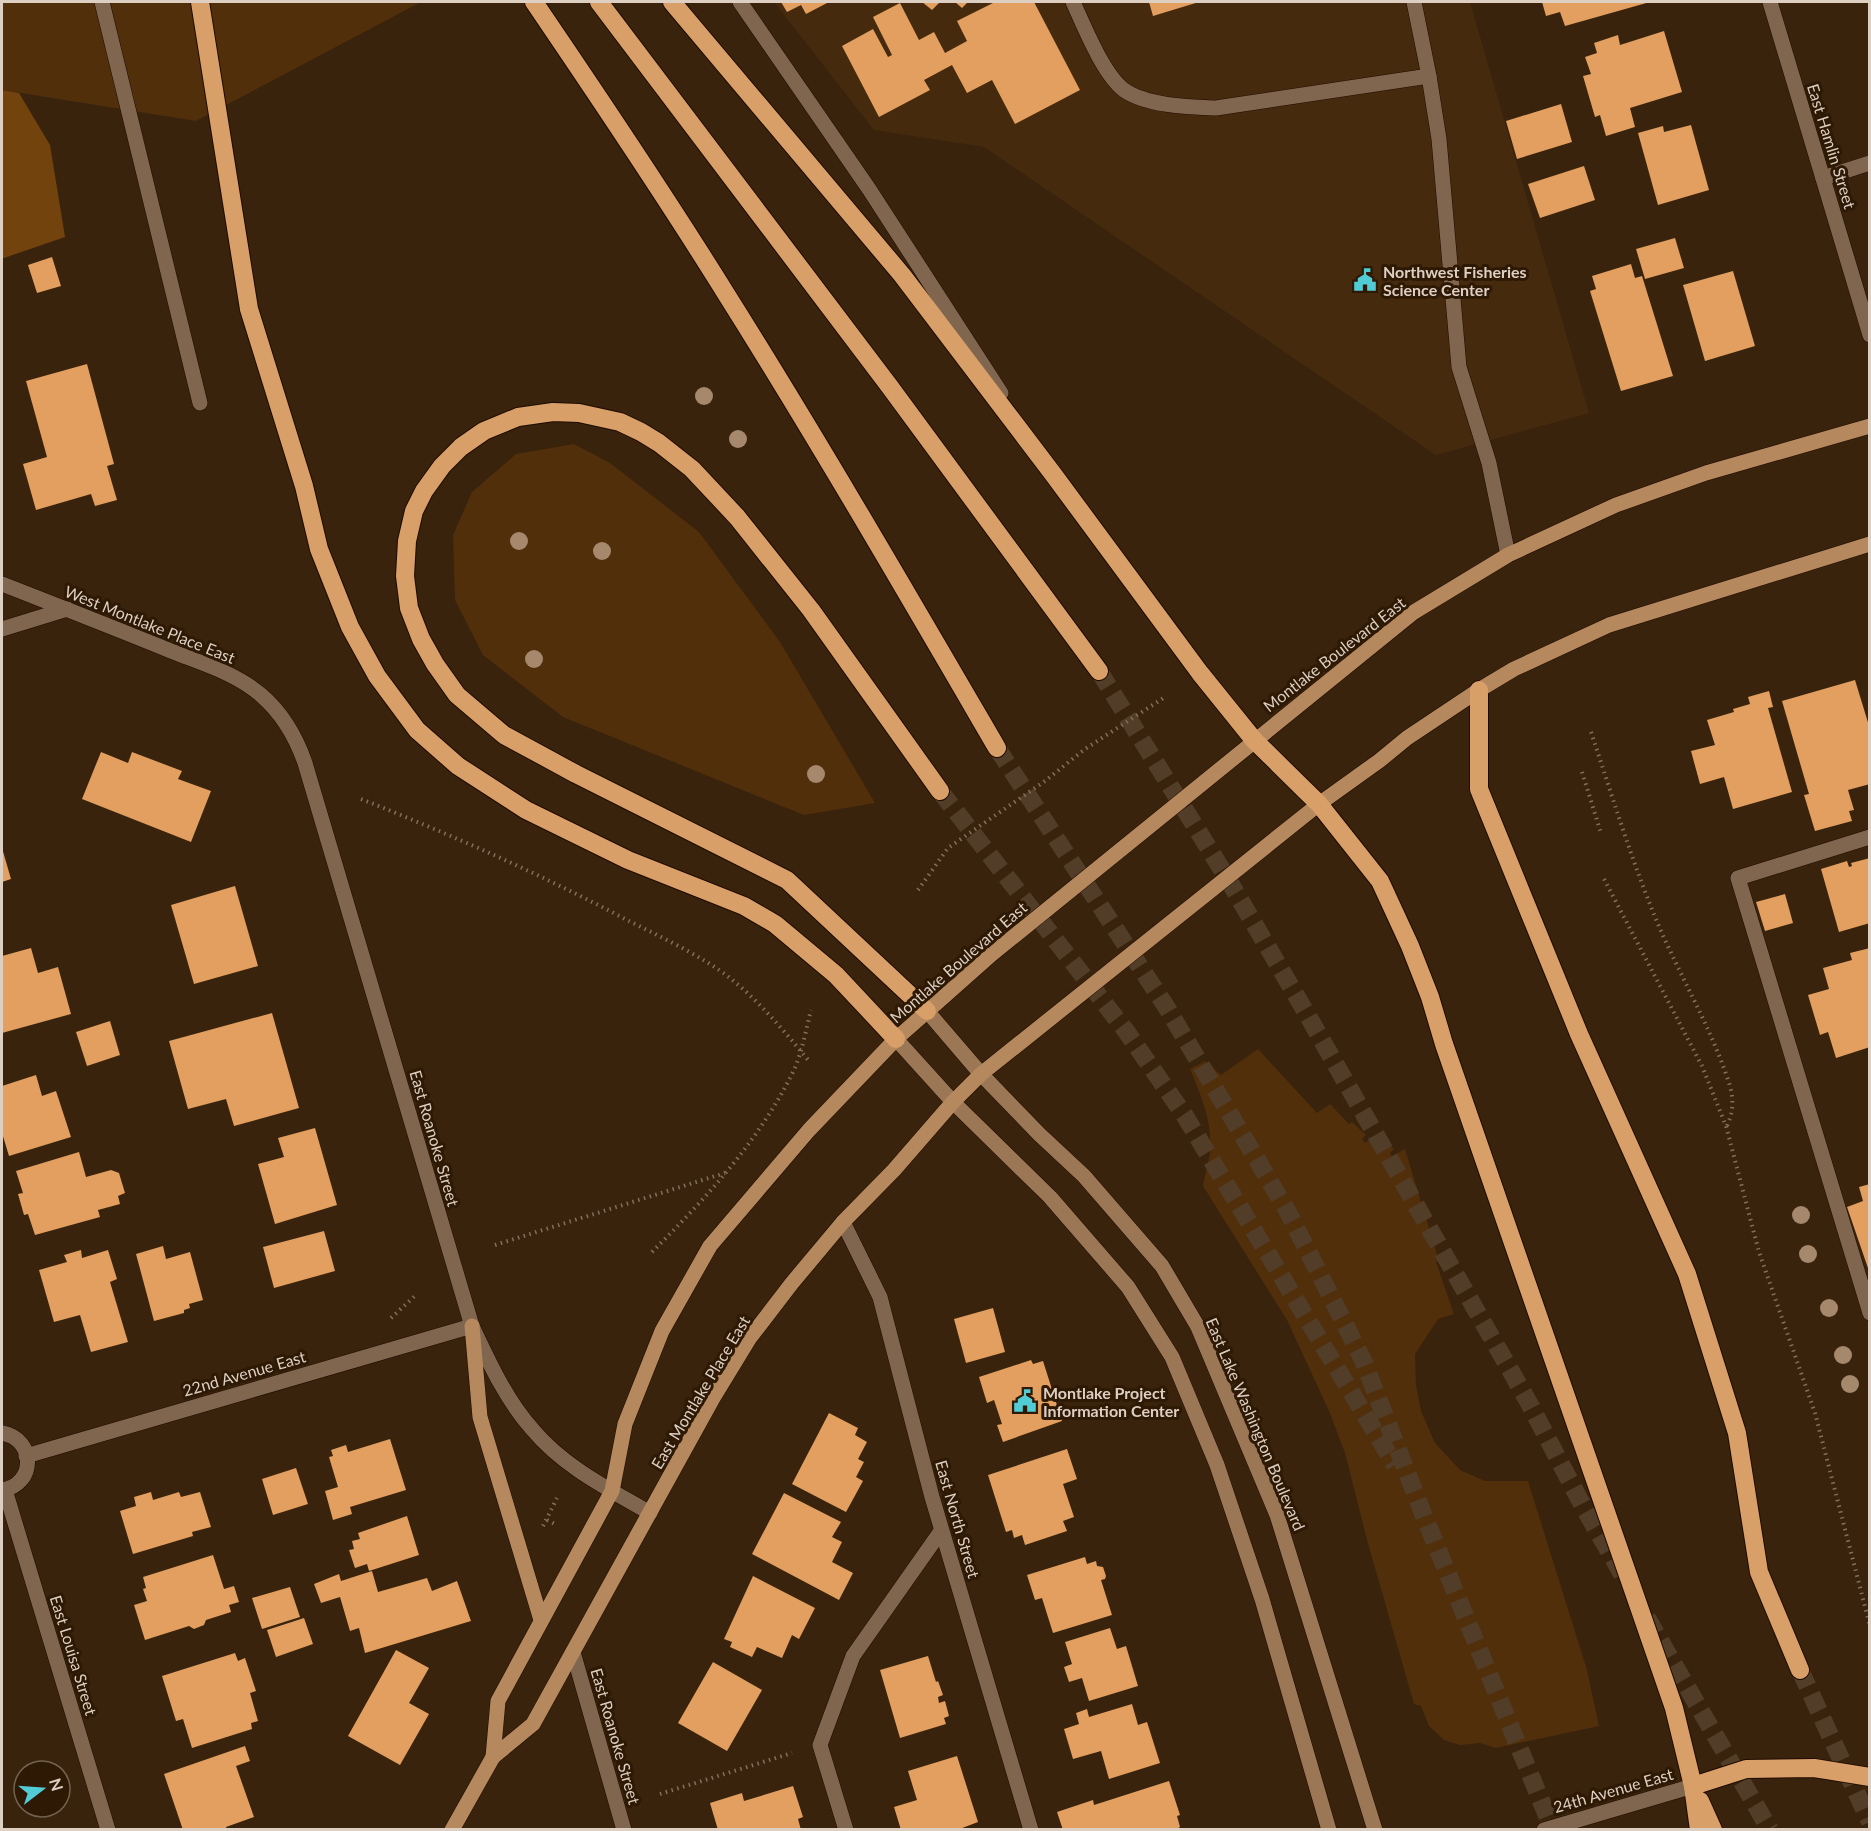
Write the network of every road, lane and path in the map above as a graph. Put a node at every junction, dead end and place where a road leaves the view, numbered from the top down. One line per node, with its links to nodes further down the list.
1 (102, 2): 14 (street)
2 (200, 2): 39 (highway)
3 (534, 2): 28 (highway)
4 (599, 2): 22 (highway)
5 (740, 2): 16 (street)
6 (1073, 2): 10 (street)
7 (1414, 2): 10 (street)
8 (1770, 2): 12 (street, East Hamlin Street)
9 (676, 7): 16 (highway)
10 (1429, 76): 18 (street)
11 (1869, 163): 12 (street)
12 (1823, 178): 13 (street, East Hamlin Street)
13 (1869, 335)
14 (200, 403)
15 (1869, 426): 18 (main road, Montlake Boulevard East)
16 (1053, 474): 27 (highway)
17 (1869, 544): 23 (main road)
18 (1508, 555): 27 (main road, Montlake Boulevard East)
19 (2, 584): 20 (street, West Montlake Place East)
20 (66, 609): 21 (street); 25 (street, West Montlake Place East)
21 (2, 629)
22 (1099, 671)
23 (1479, 690): 32 (main road); 64 (highway)
24 (1165, 697): 36 (path)
25 (277, 711): 50 (street, East Roanoke Street)
26 (1591, 732): 44 (path)
27 (1254, 740): 32 (highway); 38 (main road, Montlake Boulevard East)
28 (997, 748)
29 (1582, 772): 33 (path)
30 (940, 790): 38 (highway)
31 (361, 799): 40 (path)
32 (1319, 804): 42 (main road); 68 (highway)
33 (1601, 833)
34 (1869, 837): 49 (street)
35 (1605, 879): 44 (path)
36 (918, 890)
37 (811, 1010): 40 (path)
38 (927, 1011): 39 (main road, Montlake Boulevard East); 42 (main road, East Lake Washington Boulevard)
39 (896, 1039): 43 (main road); 54 (main road, East Montlake Place East)
40 (800, 1050): 41 (path); 45 (path)
41 (809, 1061)
42 (981, 1074): 43 (main road, East Montlake Place East); 76 (main road, East Lake Washington Boulevard)
43 (953, 1102): 46 (main road, East Montlake Place East); 75 (main road)
44 (1726, 1126): 62 (path)
45 (726, 1173): 47 (path); 48 (path)
46 (843, 1222): 56 (main road, East Montlake Place East); 60 (street, East North Street)
47 (495, 1245)
48 (652, 1252)
49 (1869, 1313)
50 (472, 1326): 52 (street, 22nd Avenue East); 54 (street, East Roanoke Street); 61 (main road)
51 (2, 1433): 52 (street)
52 (26, 1456): 53 (street)
53 (3, 1490): 70 (street, East Louisa Street)
54 (612, 1491): 56 (street, East Roanoke Street); 61 (main road, East Montlake Place East)
55 (556, 1498): 57 (path)
56 (650, 1513): 63 (main road, East Montlake Place East)
57 (547, 1520): 58 (path); 59 (path)
58 (555, 1524)
59 (542, 1529)
60 (941, 1531): 65 (street); 74 (street, East North Street)
61 (542, 1620): 66 (main road, East Montlake Place East)
62 (1869, 1626)
63 (573, 1652): 66 (main road, East Montlake Place East); 72 (street, East Roanoke Street)
64 (1800, 1670)
65 (820, 1745): 69 (path); 73 (street)
66 (493, 1757): 71 (main road, East Montlake Place East)
67 (1869, 1777): 68 (highway)
68 (1693, 1786): 77 (street, 24th Avenue East); 78 (highway); 79 (highway)
69 (660, 1794)
70 (108, 1830)
71 (452, 1830)
72 (624, 1830)
73 (846, 1830)
74 (1031, 1830)
75 (1329, 1830)
76 (1375, 1830)
77 (1544, 1830)
78 (1699, 1830)
79 (1713, 1830)

